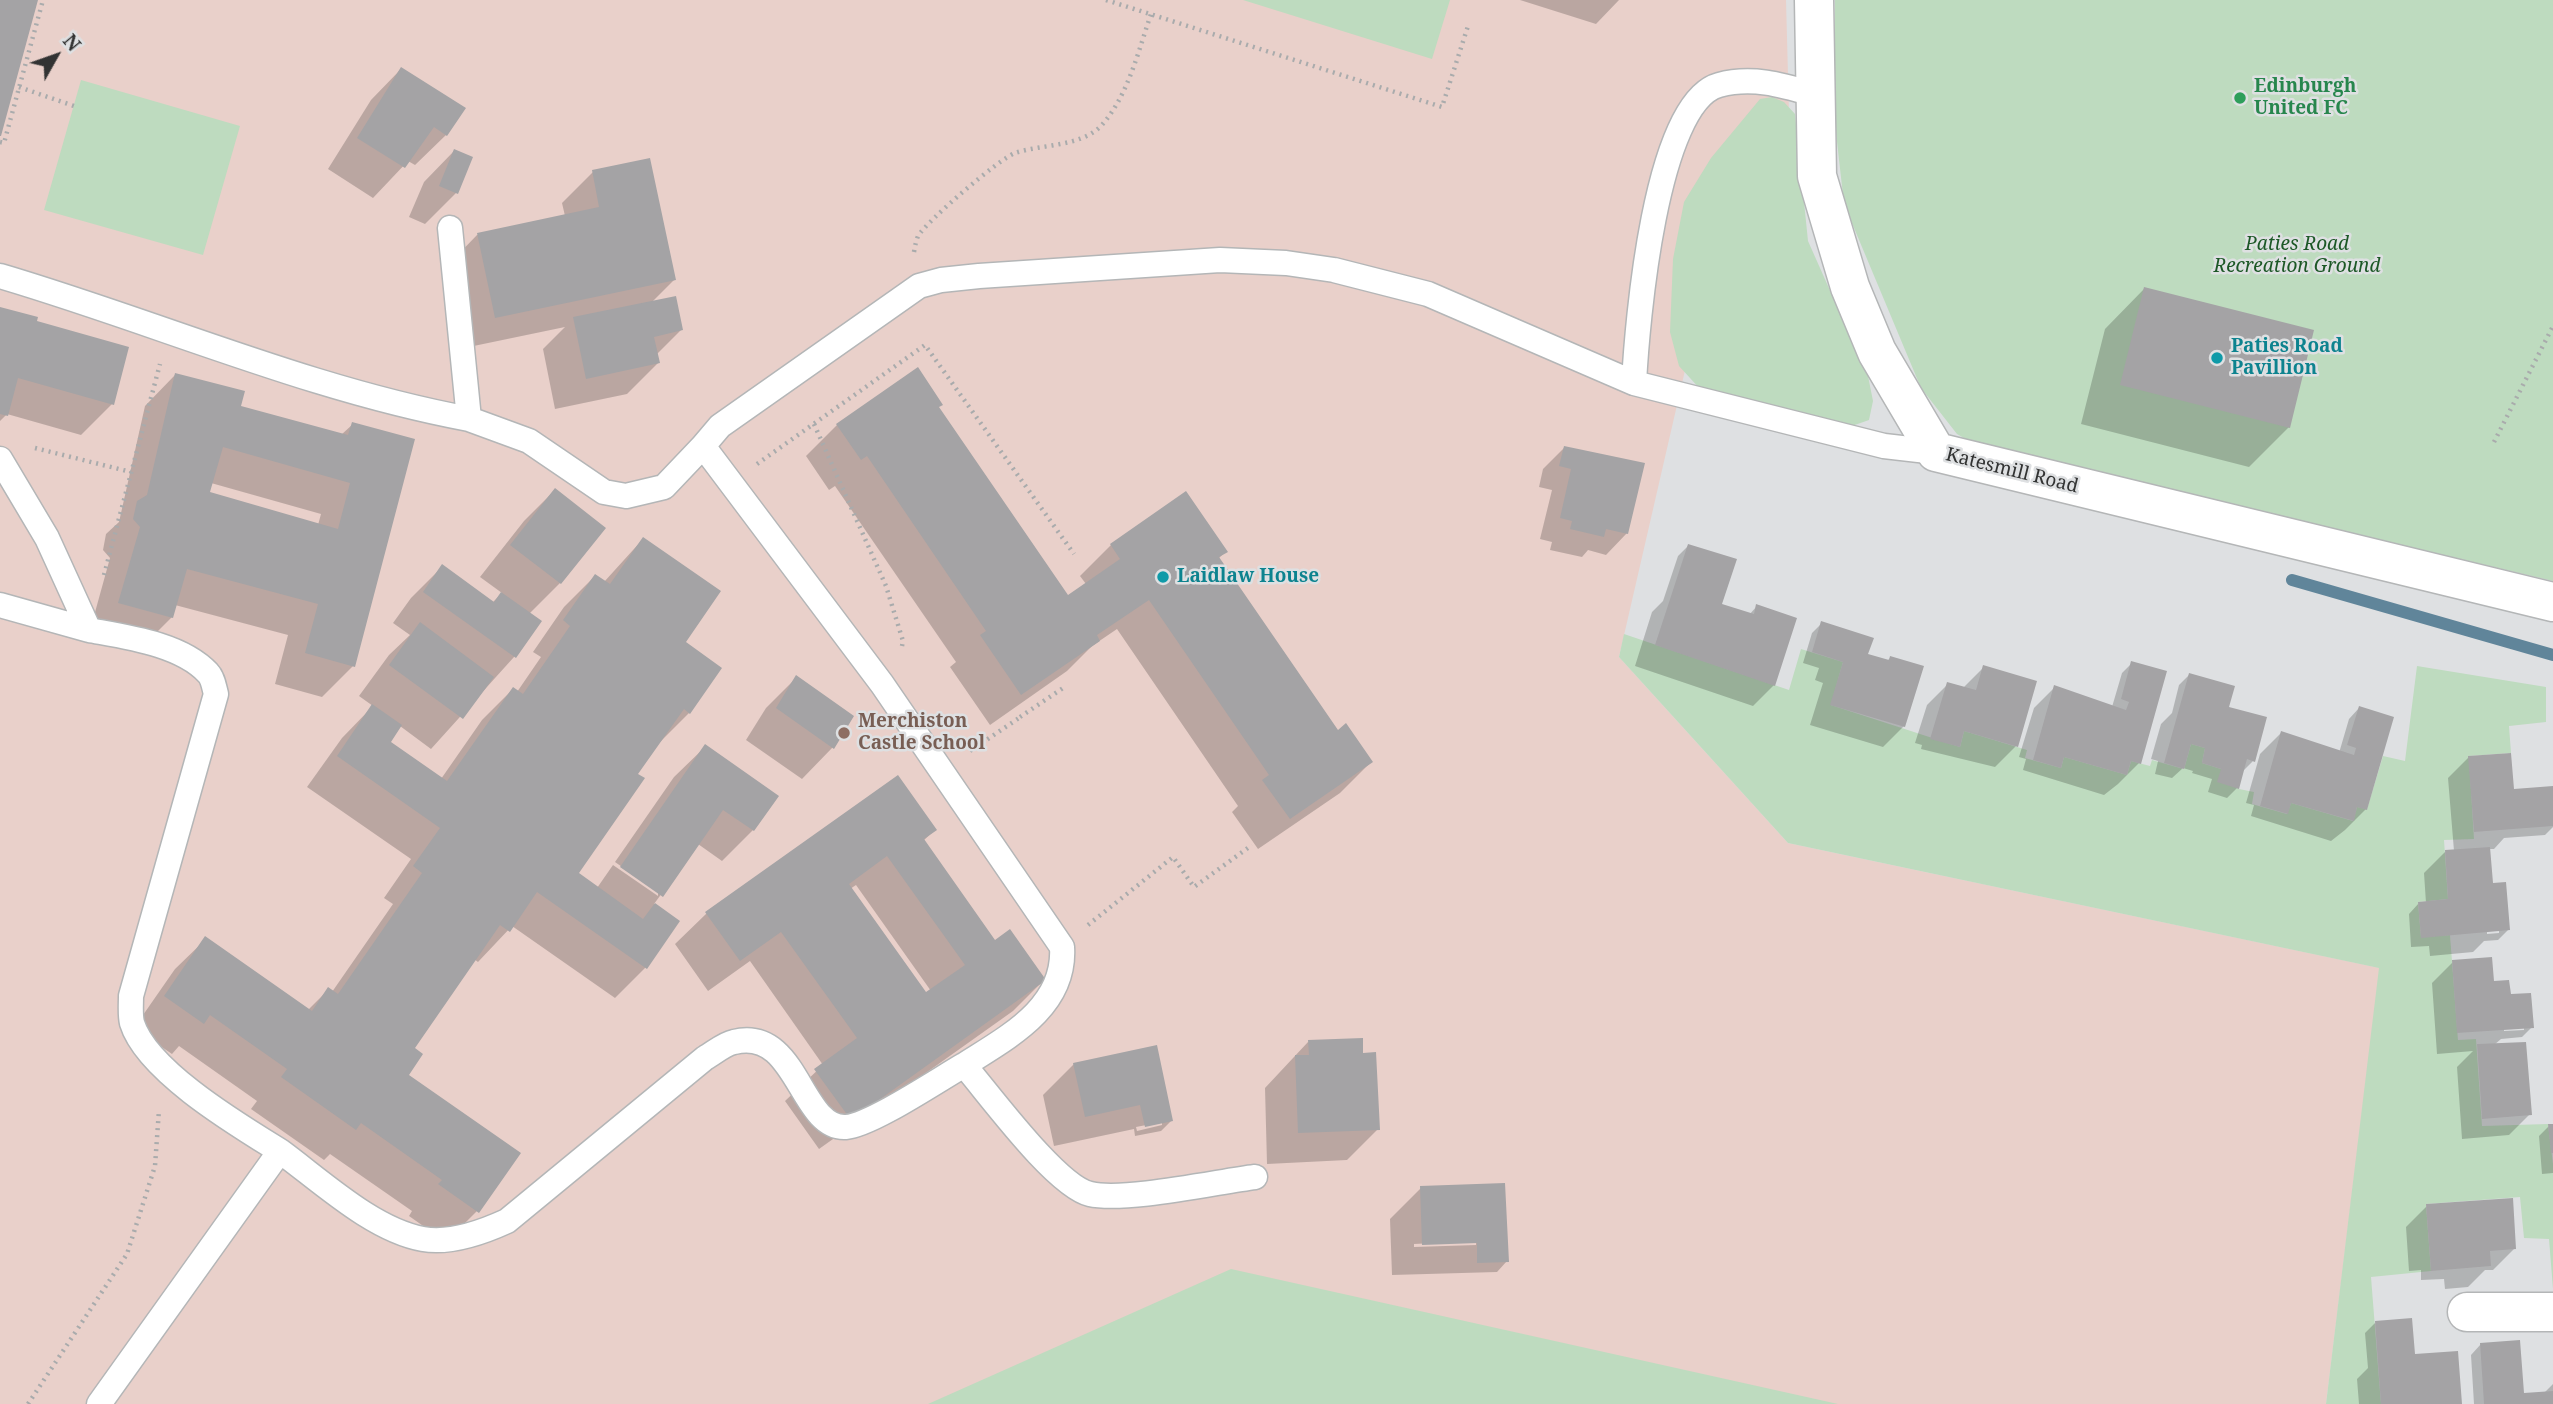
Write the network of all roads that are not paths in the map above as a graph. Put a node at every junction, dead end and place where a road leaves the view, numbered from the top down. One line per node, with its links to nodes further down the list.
1 (1814, 0): 2 (street, Katesmill Road)
2 (1813, 94): 5 (lane); 8 (street, Katesmill Road)
3 (450, 228): 6 (lane)
4 (0, 276): 6 (lane)
5 (1634, 383): 7 (lane); 8 (lane)
6 (469, 419): 7 (lane)
7 (703, 446): 13 (lane)
8 (1936, 452): 10 (street, Katesmill Road)
9 (0, 459): 12 (lane)
10 (2553, 602)
11 (0, 605): 12 (lane)
12 (89, 630): 14 (lane)
13 (964, 1065): 14 (lane); 15 (lane)
14 (280, 1151): 18 (lane)
15 (1255, 1177)
16 (2467, 1312): 17 (street)
17 (2553, 1312)
18 (99, 1404)

